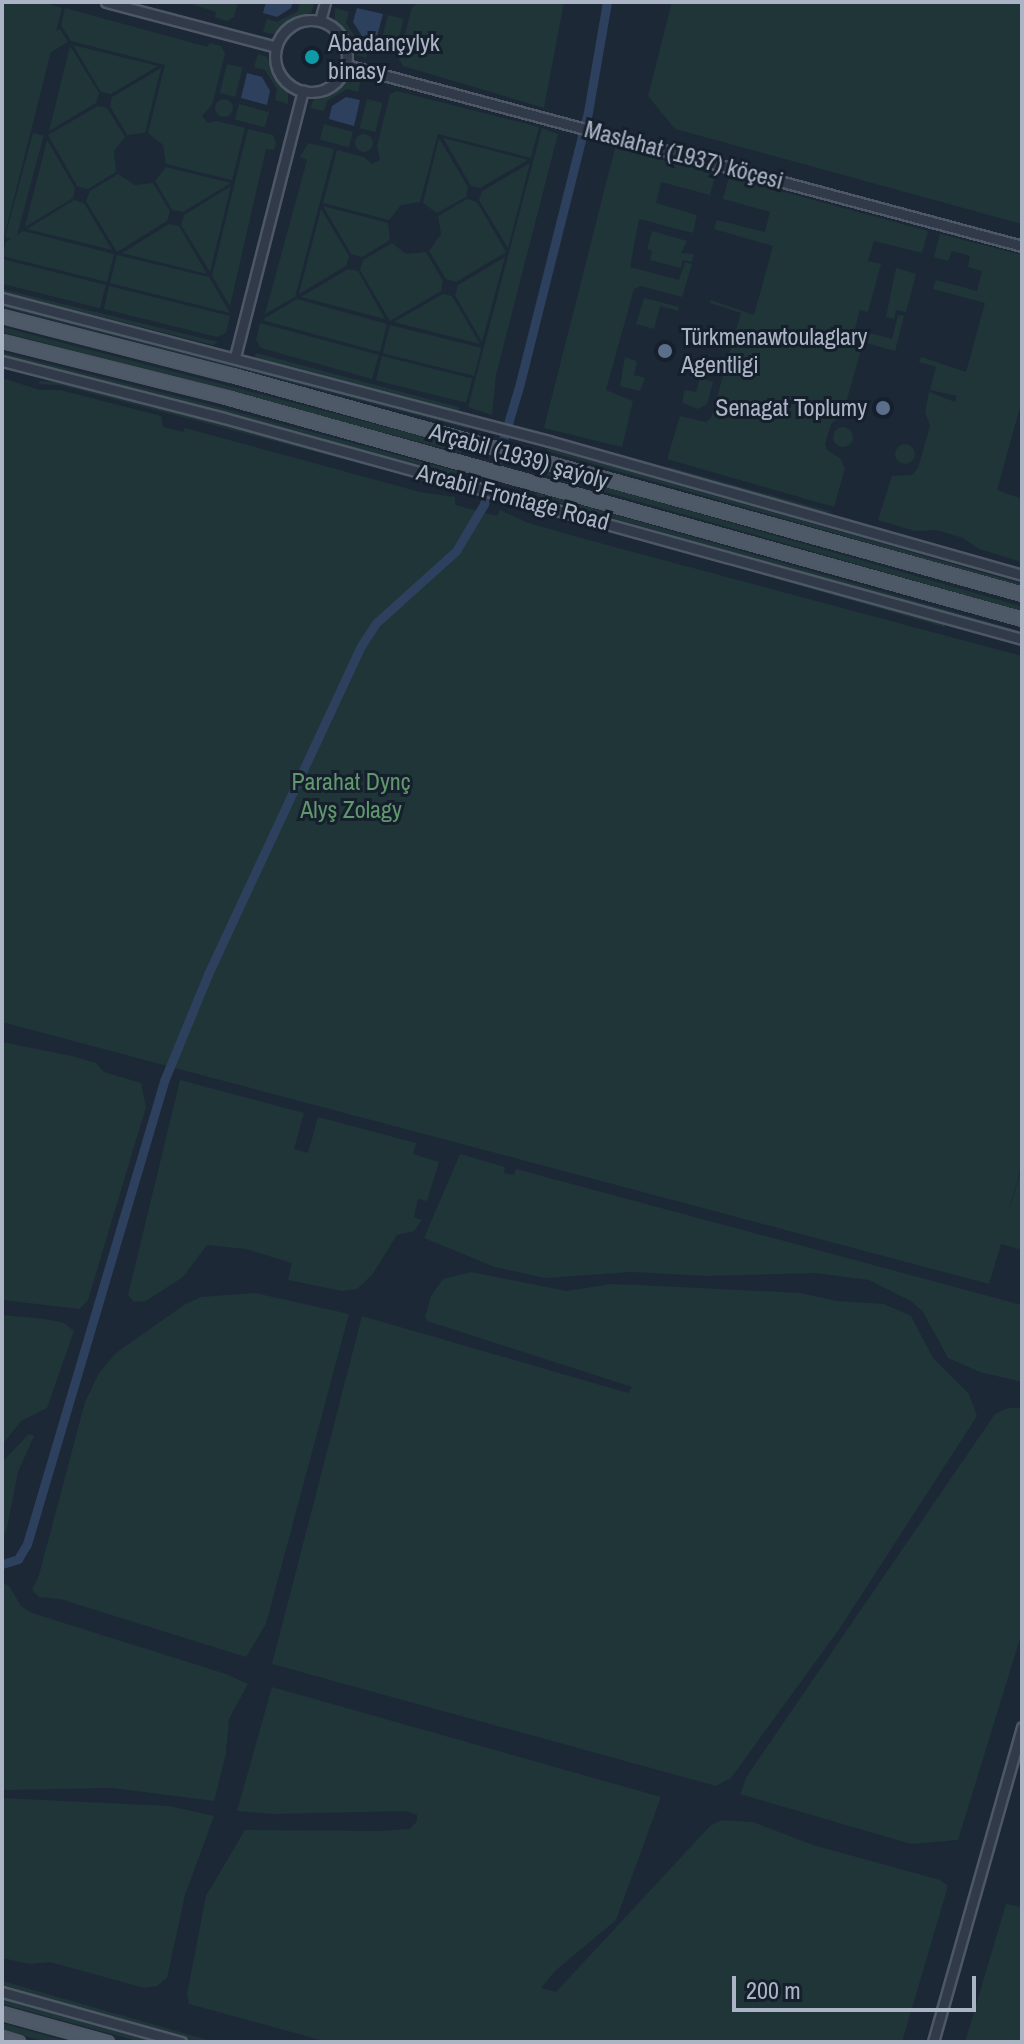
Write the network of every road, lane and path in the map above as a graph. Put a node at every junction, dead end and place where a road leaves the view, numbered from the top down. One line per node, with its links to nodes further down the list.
1 (106, 2): 4 (street)
2 (325, 2): 3 (street)
3 (320, 21): 4 (street); 5 (street)
4 (276, 47): 6 (street)
5 (346, 65): 6 (street); 7 (street, Maslahat (1937) köçesi)
6 (303, 91): 11 (street)
7 (1022, 246)
8 (2, 298): 11 (street)
9 (2, 316): 14 (main road, Arçabil (1939) şaýoly)
10 (2, 341): 15 (main road, Arçabil (1939) şaýoly)
11 (235, 357): 13 (street)
12 (2, 361): 16 (street, Arcabil Frontage Road)
13 (1022, 575)
14 (1022, 594)
15 (1022, 619)
16 (1022, 639)
17 (1022, 1727): 24 (street)
18 (2, 1992): 23 (street)
19 (2, 2013): 22 (main road)
20 (2, 2037): 21 (main road)
21 (18, 2042)
22 (107, 2042)
23 (181, 2042)
24 (933, 2042)

